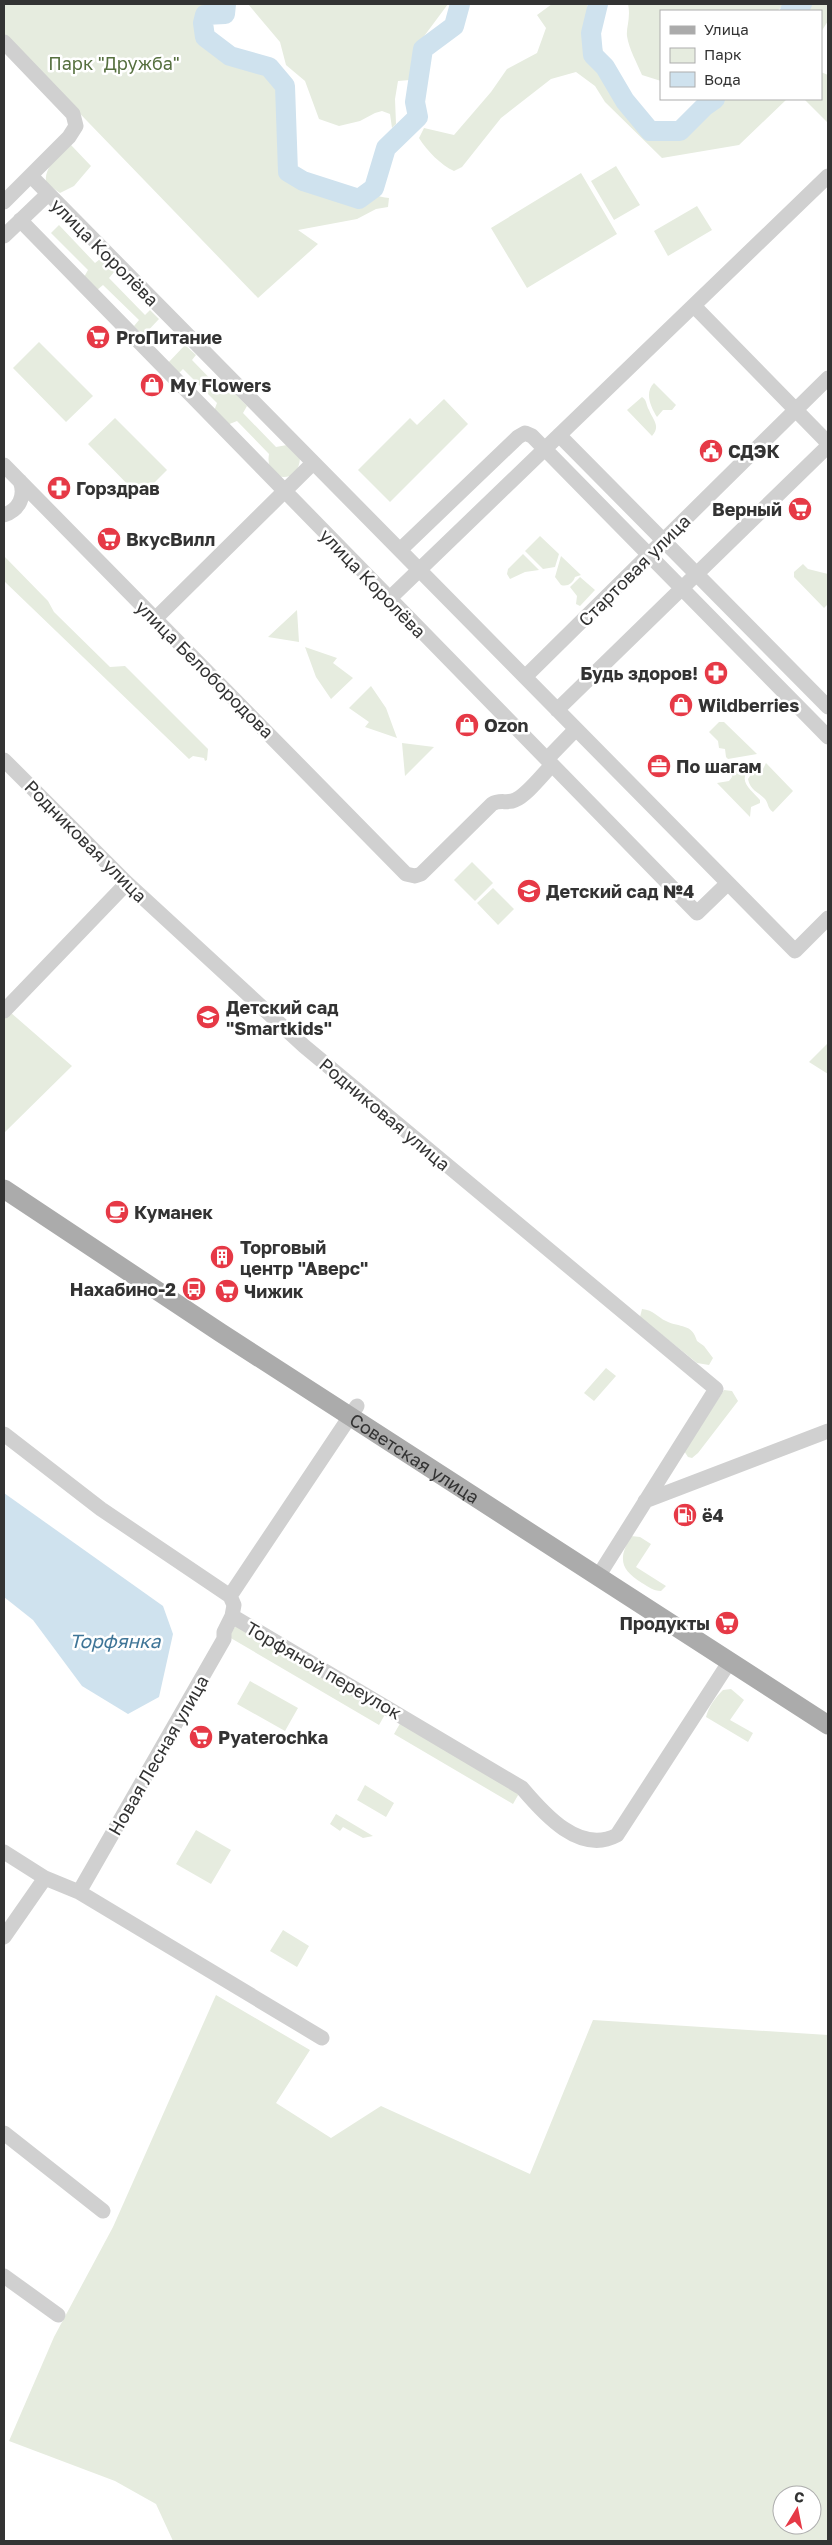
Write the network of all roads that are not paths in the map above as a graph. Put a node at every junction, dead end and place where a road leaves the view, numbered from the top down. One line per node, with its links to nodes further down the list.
1 (4, 42): 2 (street)
2 (31, 176): 4 (street, улица Королёва); 5 (street)
3 (828, 177): 8 (street)
4 (48, 194): 6 (street); 14 (street, улица Королёва)
5 (4, 202)
6 (20, 220): 7 (street); 16 (street, улица Королёва)
7 (4, 236)
8 (694, 306): 10 (street); 11 (street)
9 (828, 378): 10 (street, Стартовая улица)
10 (796, 410): 12 (street); 18 (street, Стартовая улица)
11 (559, 435): 13 (street); 18 (street)
12 (828, 445): 22 (street)
13 (545, 449): 19 (street); 20 (street); 21 (street)
14 (313, 463): 16 (street); 19 (street, улица Королёва)
15 (9, 471): 17 (street); 25 (street, улица Белобородова)
16 (284, 492): 24 (street, улица Королёва); 25 (street)
17 (4, 515)
18 (663, 540): 20 (street, Стартовая улица); 22 (street)
19 (400, 550): 21 (street, улица Королёва)
20 (649, 554): 23 (street); 26 (street, Стартовая улица)
21 (419, 570): 24 (street); 26 (street, улица Королёва)
22 (697, 574): 23 (street); 27 (street)
23 (682, 588): 28 (street); 30 (street)
24 (389, 599): 32 (street, улица Королёва)
25 (156, 619): 32 (street, улица Белобородова)
26 (525, 677): 28 (street, улица Королёва)
27 (828, 707)
28 (557, 710): 29 (street, улица Королёва)
29 (576, 729): 32 (street); 34 (street, улица Королёва)
30 (828, 736)
31 (4, 760): 33 (street, Родниковая улица)
32 (549, 762): 34 (street, улица Королёва)
33 (127, 883): 36 (street); 42 (street, Родниковая улица)
34 (728, 883): 35 (street, улица Королёва)
35 (828, 918)
36 (4, 1011)
37 (4, 1175): 39 (main road, Советская улица)
38 (4, 1189): 39 (main road, Советская улица)
39 (354, 1411): 43 (main road, Советская улица); 44 (street)
40 (828, 1431): 42 (street)
41 (4, 1434): 44 (street)
42 (645, 1501): 43 (street)
43 (602, 1571): 46 (main road, Советская улица); 47 (main road, Советская улица)
44 (230, 1596): 45 (street, Торфяной переулок)
45 (232, 1616): 46 (street, Торфяной переулок); 51 (street, Новая Лесная улица)
46 (730, 1661): 48 (main road, Советская улица)
47 (828, 1710)
48 (828, 1725)
49 (4, 1852): 50 (street)
50 (45, 1878): 51 (street); 52 (street)
51 (79, 1892): 53 (street)
52 (4, 1937)
53 (322, 2038)
54 (4, 2133): 55 (street)
55 (103, 2211)
56 (4, 2276): 57 (street)
57 (58, 2315)

